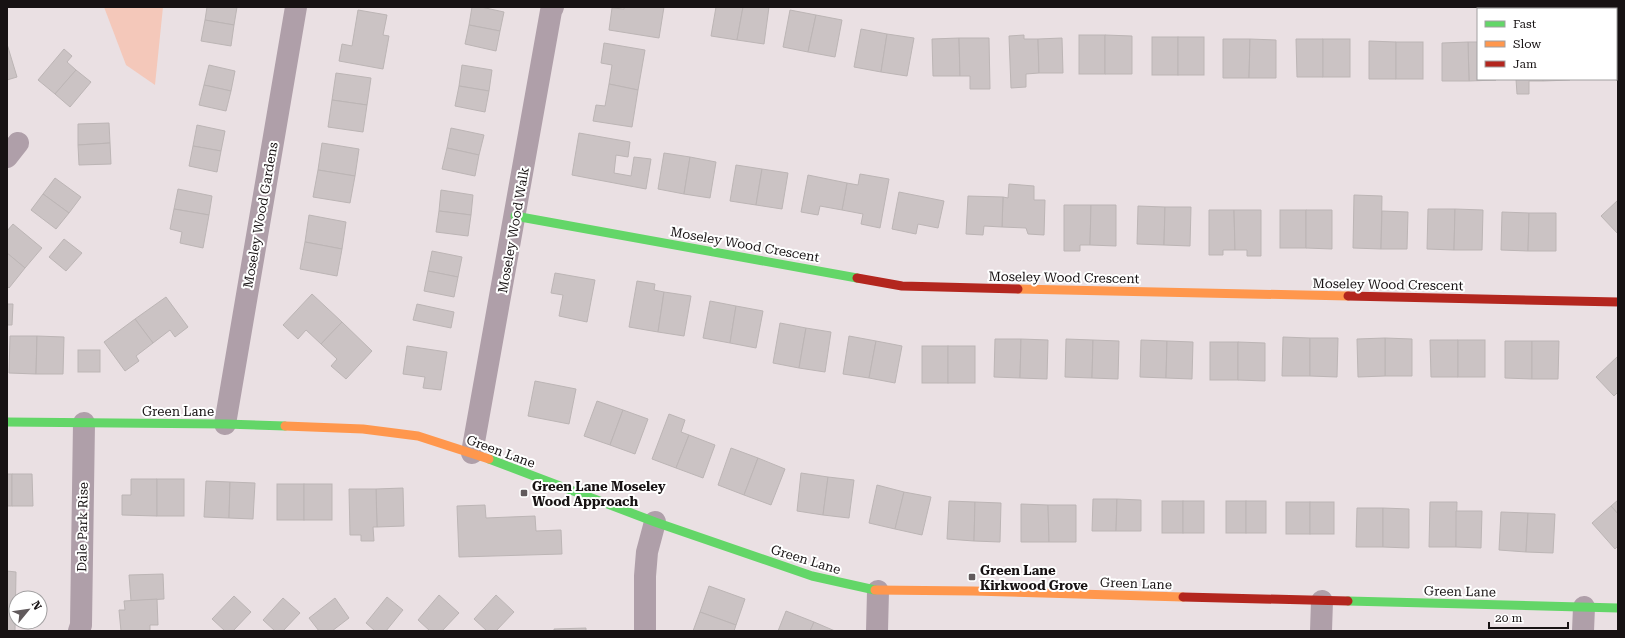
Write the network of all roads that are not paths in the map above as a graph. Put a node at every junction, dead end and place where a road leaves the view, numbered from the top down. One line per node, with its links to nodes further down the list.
1 (296, 7): 7 (street, Moseley Wood Gardens)
2 (553, 7): 3 (street, Moseley Wood Walk)
3 (516, 216): 4 (street, Moseley Wood Crescent); 8 (street, Moseley Wood Walk)
4 (1618, 302)
5 (7, 422): 6 (street, Green Lane)
6 (84, 423): 7 (street, Green Lane); 14 (street, Dale Park Rise)
7 (225, 424): 8 (street, Green Lane)
8 (472, 453): 9 (street, Green Lane)
9 (655, 522): 10 (street, Green Lane); 15 (street)
10 (878, 591): 11 (street, Green Lane); 16 (street)
11 (1322, 601): 12 (street, Green Lane); 17 (street)
12 (1584, 607): 13 (street, Green Lane); 18 (street)
13 (1618, 608)
14 (79, 631)
15 (645, 631)
16 (877, 631)
17 (1321, 631)
18 (1583, 631)

